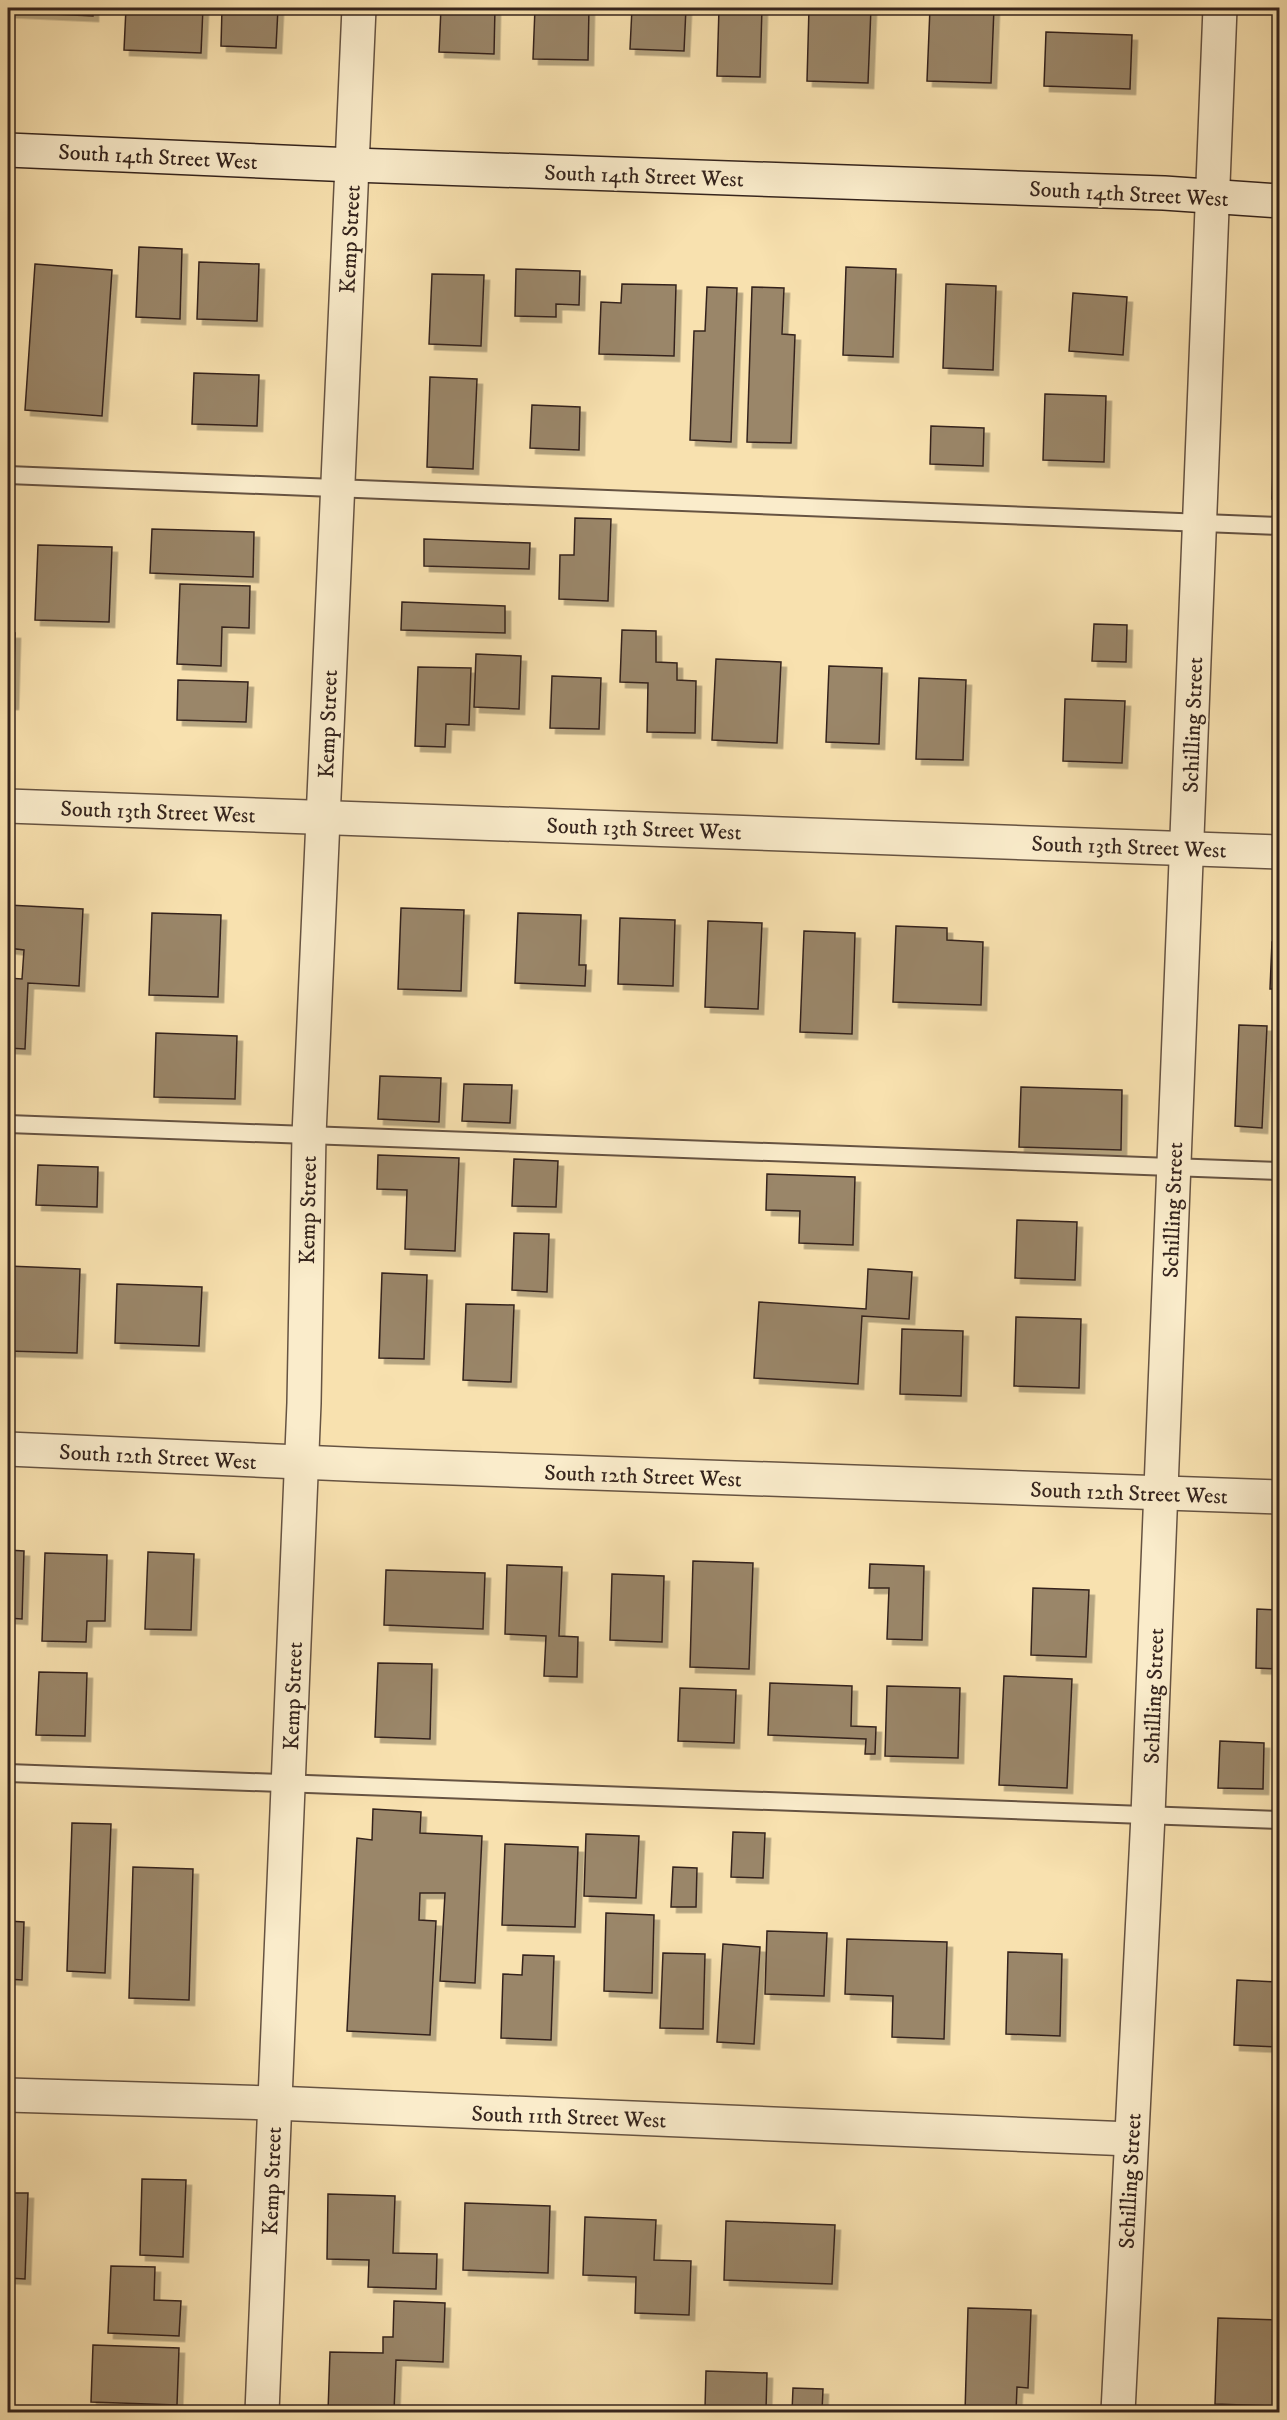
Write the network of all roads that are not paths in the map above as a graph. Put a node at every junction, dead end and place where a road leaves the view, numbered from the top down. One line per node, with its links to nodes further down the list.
1 (359, 8): 4 (street, Kemp Street)
2 (1220, 8): 5 (street, Schilling Street)
3 (8, 150): 4 (street, South 14th Street West)
4 (353, 165): 5 (street, South 14th Street West); 8 (street, Kemp Street)
5 (1212, 196): 6 (street, South 14th Street West); 9 (street, Schilling Street)
6 (1280, 201)
7 (8, 475): 8 (lane)
8 (336, 488): 9 (lane); 12 (street, Kemp Street)
9 (1199, 523): 10 (lane); 13 (street, Schilling Street)
10 (1280, 526)
11 (8, 806): 12 (street, South 13th Street West)
12 (322, 816): 13 (street, South 13th Street West); 16 (street, Kemp Street)
13 (1187, 848): 14 (street, South 13th Street West); 17 (street, Schilling Street)
14 (1280, 852)
15 (8, 1124): 16 (lane)
16 (309, 1136): 17 (lane); 20 (street, Kemp Street)
17 (1174, 1166): 18 (lane); 21 (street, Schilling Street)
18 (1280, 1171)
19 (8, 1449): 20 (street, South 12th Street West)
20 (301, 1462): 21 (street, South 12th Street West); 24 (street, Kemp Street)
21 (1161, 1492): 22 (street, South 12th Street West); 25 (street, Schilling Street)
22 (1280, 1497)
23 (8, 1773): 24 (lane)
24 (288, 1783): 25 (lane); 28 (street, Kemp Street)
25 (1148, 1815): 26 (lane); 29 (street, Schilling Street)
26 (1280, 1820)
27 (8, 2095): 28 (street, South 11th Street West)
28 (274, 2103): 29 (street, South 11th Street West); 30 (street, Kemp Street)
29 (1131, 2139): 31 (street, Schilling Street)
30 (262, 2412)
31 (1118, 2412)

